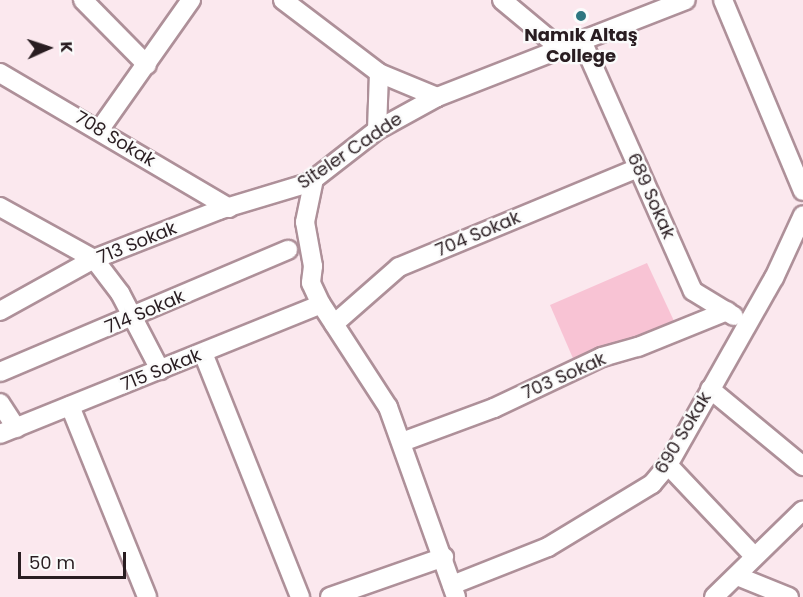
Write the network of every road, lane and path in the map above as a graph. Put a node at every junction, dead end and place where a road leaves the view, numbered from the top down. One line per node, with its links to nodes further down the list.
1 (83, 0): 9 (street)
2 (191, 0): 9 (street)
3 (283, 0): 11 (street)
4 (502, 0): 8 (street)
5 (686, 0): 7 (street, Siteler Cadde)
6 (723, 0): 17 (street)
7 (583, 43): 8 (street, Siteler Cadde); 15 (street, 689 Sokak)
8 (562, 50): 12 (street, Siteler Cadde)
9 (147, 65): 13 (street)
10 (0, 73): 13 (street, 708 Sokak)
11 (379, 74): 12 (street); 14 (street)
12 (437, 97): 14 (street, Siteler Cadde)
13 (100, 129): 20 (street, 708 Sokak)
14 (377, 129): 16 (street, Siteler Cadde)
15 (638, 168): 26 (street, 689 Sokak); 28 (street, 704 Sokak)
16 (314, 179): 18 (street, Siteler Cadde); 24 (street)
17 (803, 191)
18 (281, 194): 20 (street, 713 Sokak)
19 (0, 207): 23 (street)
20 (229, 208): 23 (street, 713 Sokak)
21 (803, 215): 29 (street, 690 Sokak)
22 (288, 250): 27 (street, 714 Sokak)
23 (94, 259): 25 (street, 713 Sokak); 27 (street)
24 (321, 304): 28 (street); 30 (street, 715 Sokak)
25 (0, 311)
26 (727, 311): 29 (street, 689 Sokak); 37 (street, 703 Sokak)
27 (133, 318): 31 (street); 32 (street, 714 Sokak)
28 (334, 324): 37 (street)
29 (747, 324): 33 (street, 690 Sokak)
30 (202, 353): 31 (street, 715 Sokak); 47 (street)
31 (160, 370): 35 (street, 715 Sokak)
32 (0, 372)
33 (710, 389): 38 (street, 690 Sokak); 39 (street)
34 (0, 403): 36 (street)
35 (70, 406): 36 (street, 715 Sokak); 46 (street)
36 (8, 431)
37 (402, 442): 42 (street)
38 (668, 465): 41 (street); 44 (street, 690 Sokak)
39 (803, 466)
40 (803, 510): 41 (street)
41 (754, 556): 43 (street)
42 (444, 557): 44 (street); 48 (street)
43 (737, 576): 45 (street); 49 (street)
44 (454, 591)
45 (719, 595)
46 (147, 597)
47 (300, 597)
48 (330, 597)
49 (789, 597)

